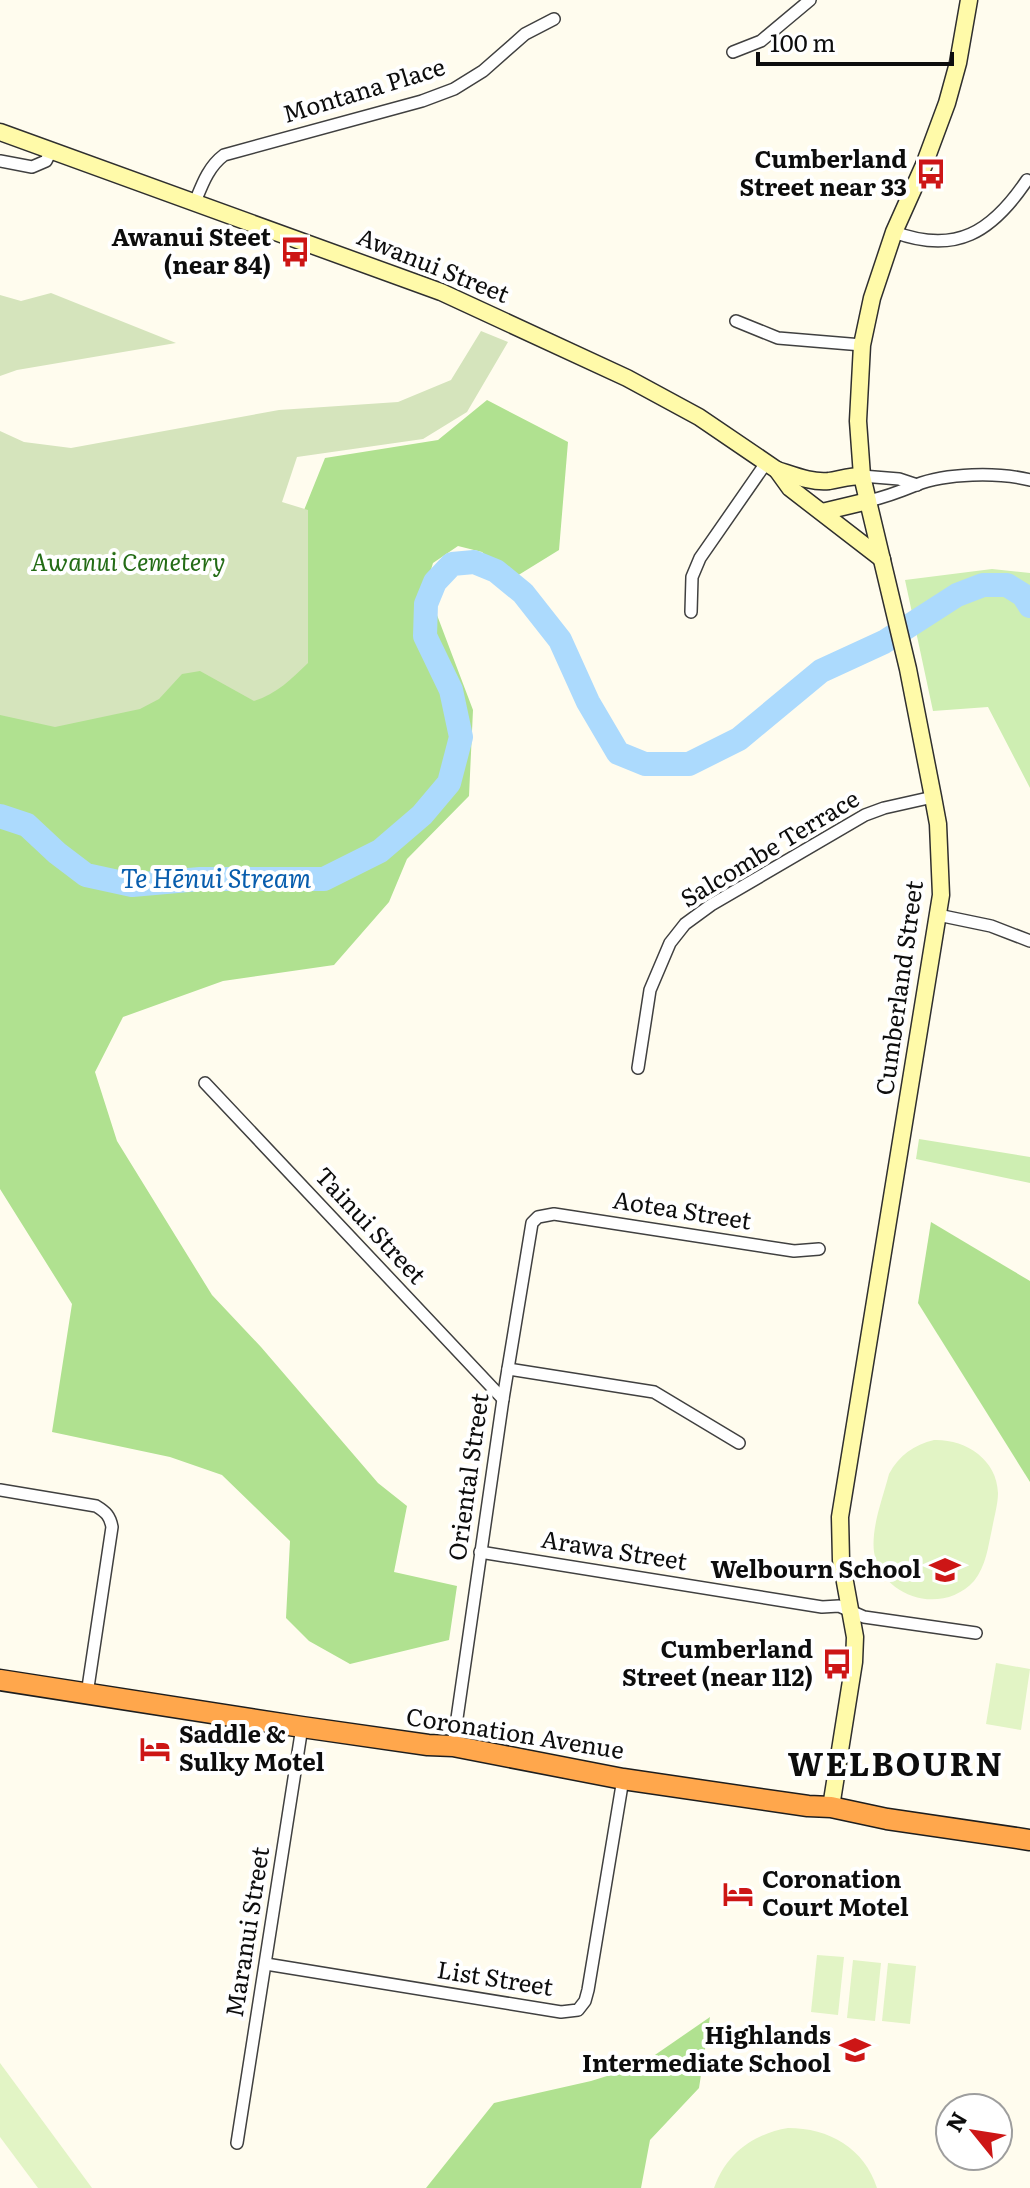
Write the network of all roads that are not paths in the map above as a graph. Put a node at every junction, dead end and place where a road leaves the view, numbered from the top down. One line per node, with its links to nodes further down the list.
1 (810, 0): 4 (street)
2 (969, 0): 10 (main road, Cumberland Street)
3 (554, 19): 9 (street, Montana Place)
4 (733, 52)
5 (0, 132): 6 (main road, Awanui Street)
6 (51, 151): 7 (street); 9 (main road, Awanui Street)
7 (0, 161)
8 (1027, 180): 10 (street)
9 (195, 202): 13 (main road, Awanui Street)
10 (894, 232): 12 (main road, Cumberland Street)
11 (736, 321): 12 (street)
12 (862, 345): 14 (main road, Cumberland Street)
13 (771, 467): 14 (main road, Awanui Street); 18 (main road, Awanui Street); 20 (street)
14 (862, 476): 16 (street); 17 (main road, Cumberland Street)
15 (1030, 480): 16 (street)
16 (917, 485): 17 (street)
17 (868, 501): 18 (main road); 19 (main road, Cumberland Street)
18 (822, 512): 19 (main road, Awanui Street)
19 (882, 559): 21 (main road, Cumberland Street)
20 (691, 612)
21 (933, 797): 22 (main road, Cumberland Street); 24 (street, Salcombe Terrace)
22 (938, 915): 23 (street); 33 (main road, Cumberland Street)
23 (1030, 941)
24 (638, 1068)
25 (205, 1083): 29 (street, Tainui Street)
26 (538, 1217): 27 (street, Aotea Street); 28 (street, Oriental Street)
27 (819, 1249)
28 (508, 1369): 29 (street, Oriental Street); 30 (street)
29 (503, 1399): 32 (street, Oriental Street)
30 (739, 1443)
31 (0, 1490): 36 (street)
32 (480, 1552): 33 (street, Arawa Street); 38 (street, Oriental Street)
33 (851, 1611): 34 (street, Arawa Street); 40 (main road, Cumberland Street)
34 (976, 1633)
35 (0, 1680): 36 (highway, Coronation Avenue)
36 (87, 1694): 37 (highway, Coronation Avenue)
37 (302, 1727): 38 (highway, Coronation Avenue); 42 (street, Maranui Street)
38 (453, 1746): 39 (highway, Coronation Avenue)
39 (623, 1779): 40 (highway, Coronation Avenue); 42 (street, List Street)
40 (831, 1807): 41 (highway, Coronation Avenue)
41 (1027, 1843)
42 (266, 1964): 43 (street, Maranui Street)
43 (237, 2143)

